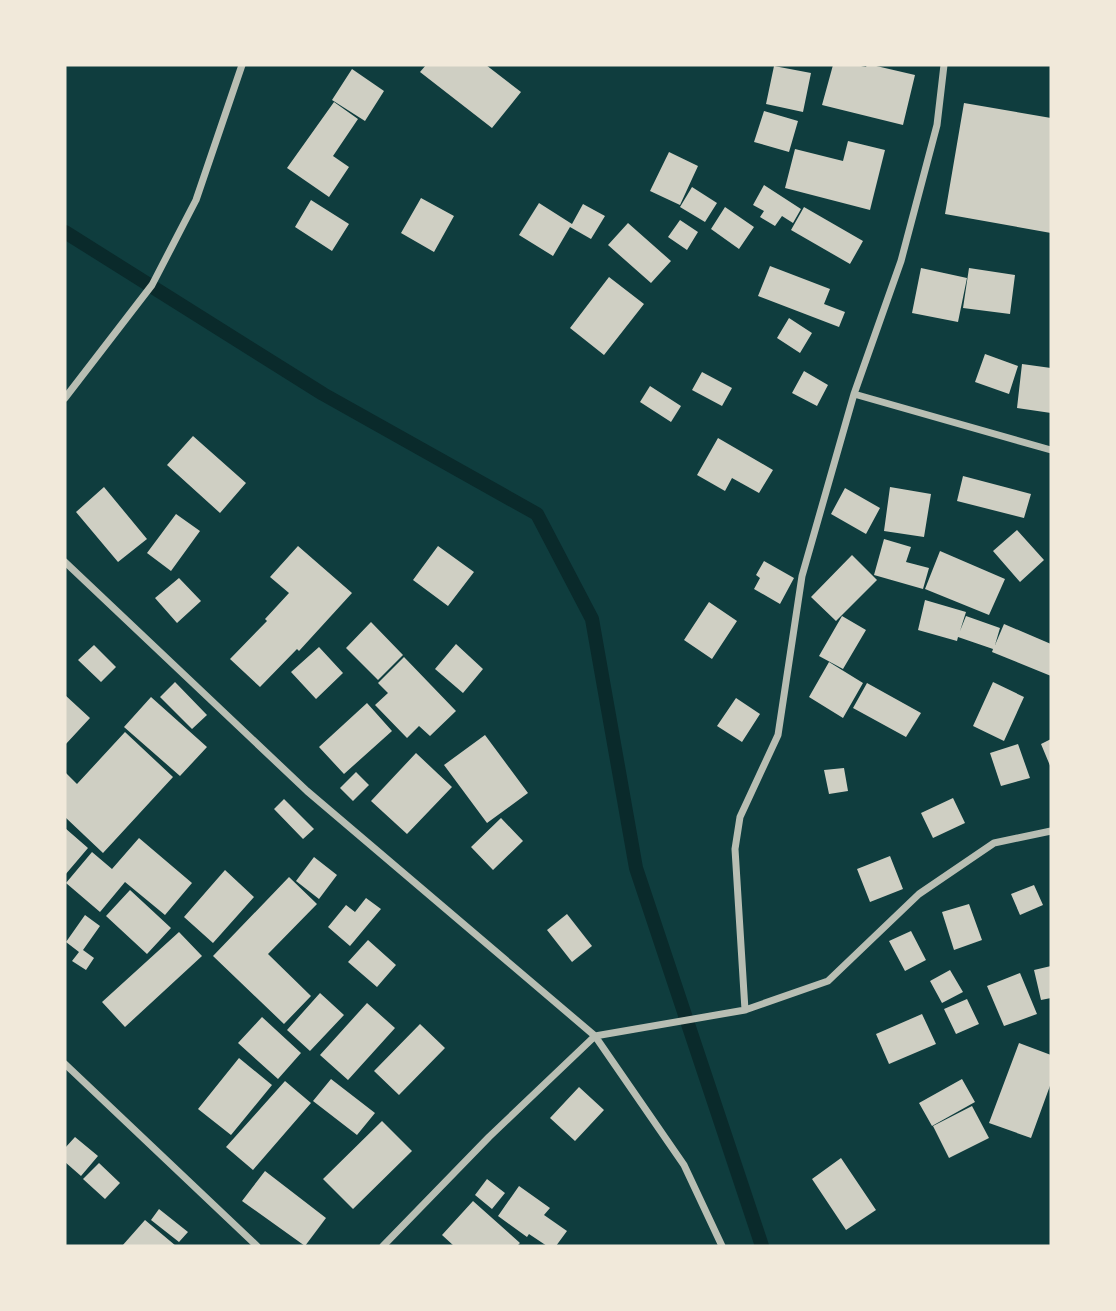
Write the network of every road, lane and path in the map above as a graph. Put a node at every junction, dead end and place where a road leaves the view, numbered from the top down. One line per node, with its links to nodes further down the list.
1 (242, 65): 4 (street)
2 (944, 65): 3 (street)
3 (855, 394): 5 (street); 8 (street)
4 (65, 398)
5 (1051, 450)
6 (65, 562): 9 (street)
7 (1051, 831): 8 (street)
8 (746, 1010): 9 (street)
9 (595, 1036): 12 (street); 13 (street)
10 (65, 1064): 11 (street)
11 (257, 1246)
12 (383, 1246)
13 (722, 1246)

